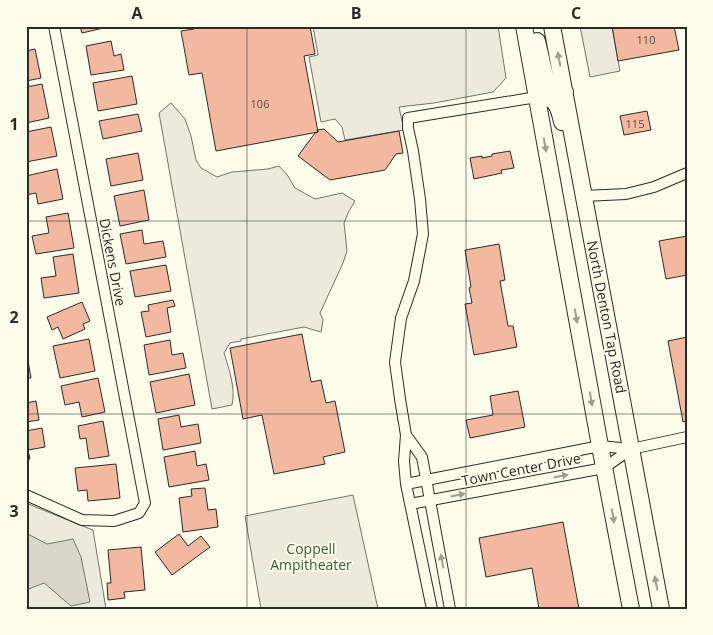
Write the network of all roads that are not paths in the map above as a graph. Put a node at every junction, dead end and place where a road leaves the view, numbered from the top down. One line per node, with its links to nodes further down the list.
1 (54, 26): 16 (street, Dickens Drive)
2 (524, 26): 6 (main road)
3 (533, 26): 5 (main road)
4 (552, 26): 5 (main road, North Denton Tap Road, one-way to 4)
5 (565, 92): 8 (main road, North Denton Tap Road)
6 (537, 97): 8 (main road); 9 (street); 11 (main road, one-way to 11)
7 (687, 173): 8 (street)
8 (583, 190): 12 (main road, North Denton Tap Road)
9 (406, 435): 14 (street); 15 (street)
10 (687, 437): 12 (street, Town Center Drive)
11 (600, 446): 12 (street, Town Center Drive); 13 (main road); 14 (street, Town Center Drive)
12 (631, 449): 13 (street, Town Center Drive); 22 (main road, North Denton Tap Road, one-way to 12)
13 (604, 468): 17 (street, Town Center Drive, one-way to 13); 21 (main road, one-way to 21)
14 (426, 480): 15 (street, Town Center Drive); 17 (street)
15 (406, 484): 18 (street)
16 (26, 495)
17 (430, 500): 18 (street, Town Center Drive); 20 (street, one-way to 17)
18 (410, 504): 19 (street)
19 (432, 609)
20 (450, 609)
21 (631, 609)
22 (661, 609)

